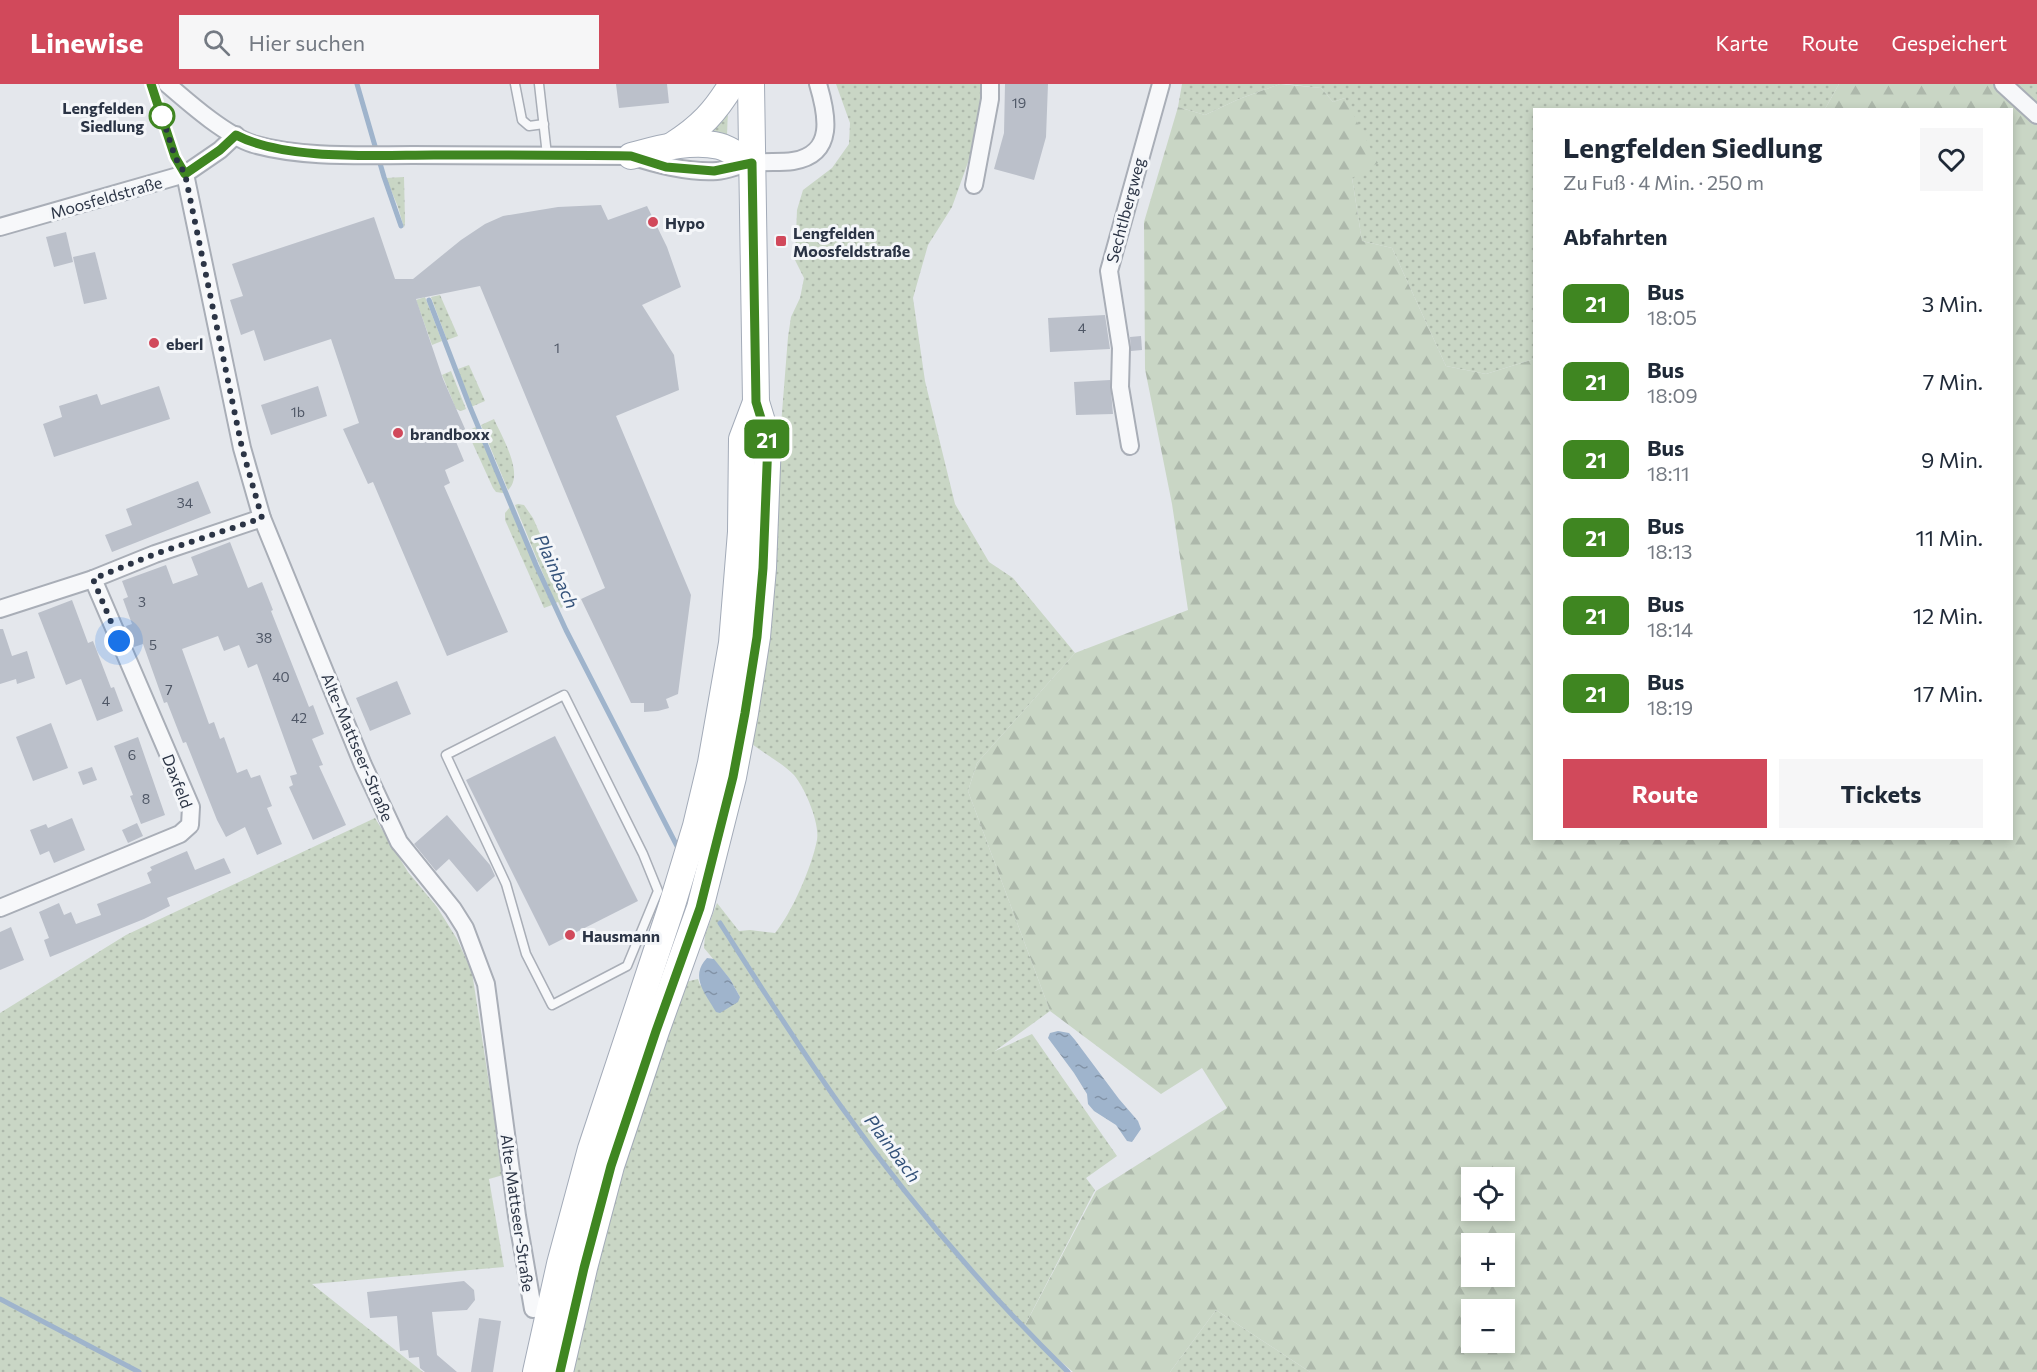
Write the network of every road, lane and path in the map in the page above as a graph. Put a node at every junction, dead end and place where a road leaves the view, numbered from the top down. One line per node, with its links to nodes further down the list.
1 (151, 84): 18 (lane)
2 (167, 84): 13 (street)
3 (515, 84): 12 (lane)
4 (540, 84): 12 (lane)
5 (732, 84): 14 (main road)
6 (751, 84): 17 (main road)
7 (818, 84): 17 (street)
8 (990, 84): 19 (street)
9 (1161, 84): 22 (street, Sechtlbergweg)
10 (2003, 84): 11 (street)
11 (2037, 115)
12 (544, 124): 15 (lane)
13 (236, 135): 15 (street); 18 (street, Moosfeldstraße)
14 (673, 145): 16 (main road); 17 (main road)
15 (547, 155): 16 (street)
16 (631, 156): 17 (street)
17 (752, 163): 21 (main road)
18 (185, 174): 20 (street, Moosfeldstraße); 23 (street, Alte-Mattseer-Straße)
19 (974, 185)
20 (0, 227)
21 (756, 402): 29 (main road); 30 (main road)
22 (1130, 446)
23 (262, 518): 24 (street); 28 (street, Alte-Mattseer-Straße)
24 (93, 579): 25 (street); 26 (street, Daxfeld)
25 (0, 609)
26 (0, 908)
27 (526, 954): 27 (lane)
28 (533, 1309)
29 (536, 1372)
30 (560, 1372)

